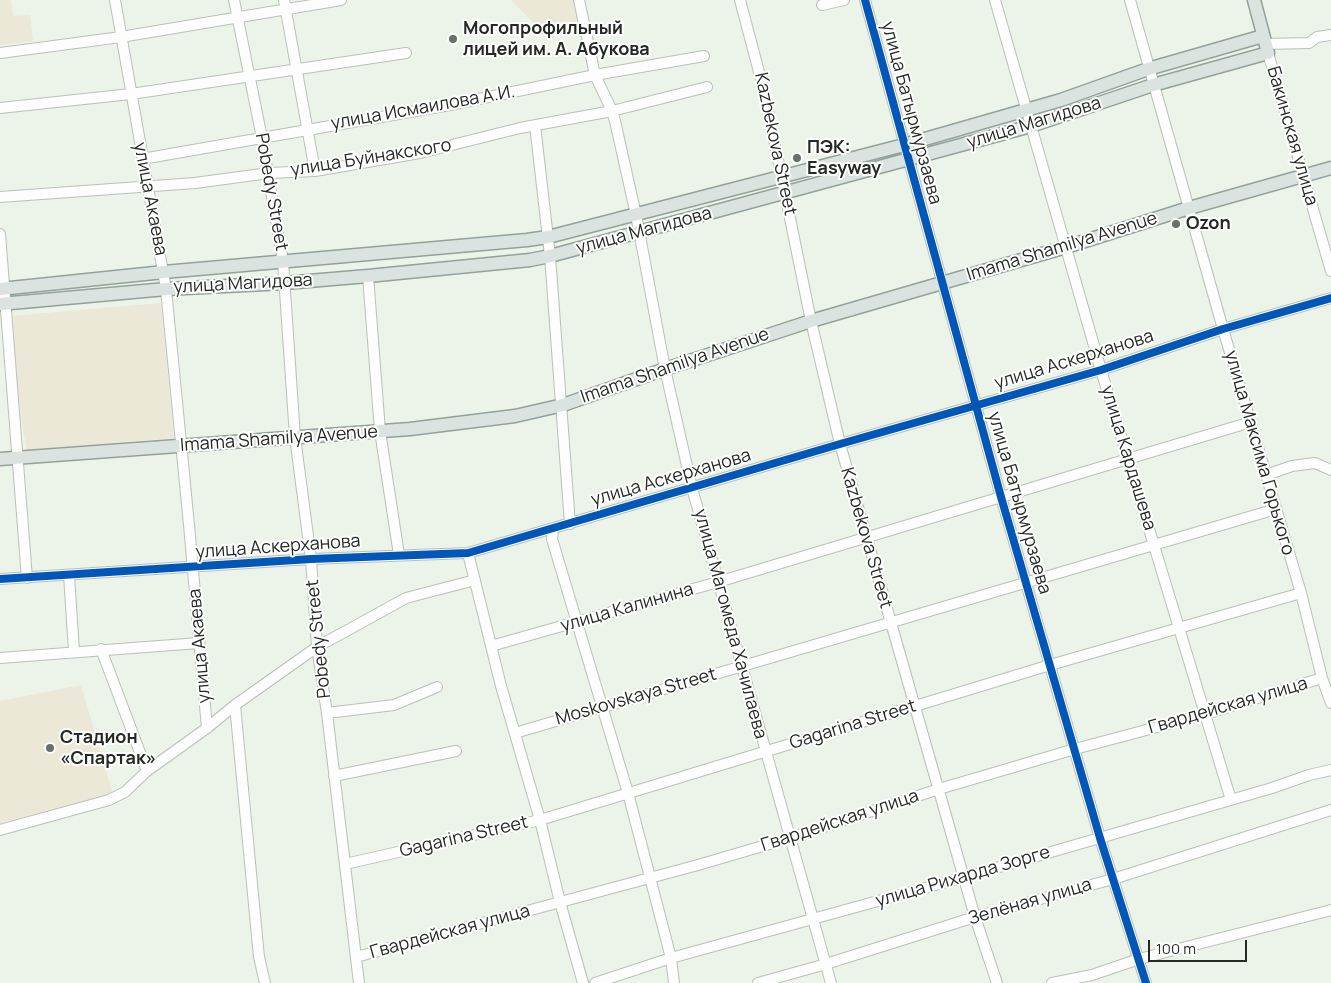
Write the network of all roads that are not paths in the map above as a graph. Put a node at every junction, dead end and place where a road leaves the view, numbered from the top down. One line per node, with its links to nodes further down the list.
1 (115, 0): 15 (street, улица Акаева)
2 (234, 0): 13 (street, Pobedy Street)
3 (341, 0): 11 (street)
4 (579, 0): 22 (street, улица Магомеда Хачилаева)
5 (740, 0): 40 (street, Kazbekova Street)
6 (844, 0): 12 (street)
7 (865, 0): 34 (street, улица Батырмурзаева)
8 (995, 0): 28 (street, улица Кардашева)
9 (1130, 0): 20 (street, улица Максима Горького)
10 (1254, 0): 16 (main road, Бакинская улица)
11 (285, 5): 13 (street); 21 (street)
12 (822, 5)
13 (237, 17): 15 (street); 23 (street, Pobedy Street)
14 (1331, 35): 16 (street, улица Магидова)
15 (121, 36): 17 (street); 26 (street, улица Акаева)
16 (1265, 44): 20 (main road, улица Магидова); 24 (main road, улица Магидова); 41 (street, Бакинская улица)
17 (0, 53)
18 (406, 53): 21 (street)
19 (704, 56): 22 (street, улица Исмаилова А.И.)
20 (1148, 69): 24 (street, улица Максима Горького); 28 (main road, улица Магидова)
21 (297, 70): 23 (street); 32 (street)
22 (595, 75): 29 (street, улица Магомеда Хачилаева); 32 (street, улица Исмаилова А.И.)
23 (250, 77): 26 (street); 33 (street, Pobedy Street)
24 (1153, 85): 31 (main road, улица Магидова); 45 (street, улица Максима Горького)
25 (707, 87): 29 (street, улица Буйнакского)
26 (131, 94): 27 (street); 35 (street, улица Акаева)
27 (0, 108)
28 (1027, 110): 31 (street, улица Кардашева); 34 (main road, улица Магидова)
29 (612, 111): 30 (street, улица Буйнакского); 46 (street, улица Магомеда Хачилаева)
30 (535, 125): 38 (street, улица Буйнакского); 49 (street)
31 (1031, 126): 36 (main road, улица Магидова); 50 (street, улица Кардашева)
32 (307, 129): 33 (street, улица Исмаилова А.И.); 38 (street)
33 (262, 138): 35 (street, улица Исмаилова А.И.); 39 (street, Pobedy Street)
34 (904, 145): 36 (street, улица Батырмурзаева); 40 (main road, улица Магидова)
35 (142, 159): 42 (street, улица Акаева)
36 (908, 160): 43 (main road, улица Магидова); 56 (street, улица Батырмурзаева)
37 (1331, 168): 41 (main road, Imama Shamilya Avenue)
38 (315, 171): 39 (street, улица Буйнакского)
39 (269, 173): 42 (street, улица Буйнакского); 52 (street, Pobedy Street)
40 (783, 176): 43 (street, Kazbekova Street); 46 (main road, улица Магидова)
41 (1304, 176): 45 (main road, Imama Shamilya Avenue); 53 (street, Бакинская улица)
42 (147, 187): 44 (street, улица Буйнакского); 54 (street, улица Акаева)
43 (786, 193): 47 (main road, улица Магидова); 62 (street, Kazbekova Street)
44 (0, 197)
45 (1189, 208): 50 (main road, Imama Shamilya Avenue); 63 (street, улица Максима Горького)
46 (636, 215): 47 (street, улица Магомеда Хачилаева); 49 (main road, улица Магидова)
47 (640, 233): 51 (main road, улица Магидова); 64 (street, улица Магомеда Хачилаева)
48 (0, 234): 58 (street)
49 (548, 237): 51 (street); 52 (main road, улица Магидова)
50 (1066, 247): 56 (main road, Imama Shamilya Avenue); 65 (street, улица Кардашева)
51 (550, 256): 55 (main road, улица Магидова); 66 (street)
52 (283, 262): 54 (main road, улица Магидова); 57 (street, Pobedy Street)
53 (1331, 271)
54 (164, 272): 58 (main road, улица Магидова); 59 (street, улица Акаева)
55 (368, 276): 57 (main road, улица Магидова); 69 (street)
56 (941, 282): 62 (main road, Imama Shamilya Avenue); 67 (street, улица Батырмурзаева)
57 (285, 283): 59 (main road, улица Магидова); 70 (street, Pobedy Street)
58 (2, 288): 61 (street)
59 (166, 289): 61 (main road, улица Магидова); 72 (street, улица Акаева)
60 (1331, 298): 63 (street, улица Аскерханова)
61 (3, 304): 73 (street)
62 (811, 321): 64 (main road, Imama Shamilya Avenue); 71 (street, Kazbekova Street)
63 (1222, 329): 65 (street, улица Аскерханова); 68 (street, улица Максима Горького)
64 (665, 369): 66 (main road, Imama Shamilya Avenue); 78 (street, улица Магомеда Хачилаева)
65 (1102, 370): 67 (street, улица Аскерханова); 74 (street, улица Кардашева)
66 (563, 405): 69 (main road, Imama Shamilya Avenue); 81 (street)
67 (976, 405): 71 (street, улица Аскерханова); 79 (street, улица Батырмурзаева)
68 (1251, 422): 74 (street, улица Калинина); 77 (street, улица Максима Горького)
69 (380, 431): 70 (main road, Imama Shamilya Avenue); 86 (street)
70 (295, 437): 72 (main road, Imama Shamilya Avenue); 87 (street, Pobedy Street)
71 (840, 444): 78 (street, улица Аскерханова); 83 (street, Kazbekova Street)
72 (182, 446): 73 (main road, Imama Shamilya Avenue); 88 (street, улица Акаева)
73 (18, 457): 75 (main road, Imama Shamilya Avenue); 90 (street)
74 (1128, 458): 79 (street, улица Калинина); 84 (street, улица Кардашева)
75 (0, 459)
76 (1331, 470): 77 (street)
77 (1266, 475): 80 (street, улица Максима Горького)
78 (692, 488): 81 (street, улица Аскерханова); 93 (street, улица Магомеда Хачилаева)
79 (1001, 497): 83 (street, улица Калинина); 94 (street, улица Батырмурзаева)
80 (1276, 509): 84 (street, Moskovskaya Street); 95 (street, улица Максима Горького)
81 (570, 524): 82 (street, улица Аскерханова)
82 (553, 529): 85 (street, улица Аскерханова); 96 (street)
83 (866, 538): 93 (street, улица Калинина); 97 (street, Kazbekova Street)
84 (1154, 545): 94 (street, Moskovskaya Street); 98 (street, улица Кардашева)
85 (468, 553): 86 (street, улица Аскерханова); 92 (street)
86 (399, 555): 87 (street, улица Аскерханова)
87 (311, 558): 88 (street, улица Аскерханова); 101 (street, Pobedy Street)
88 (193, 567): 89 (street, улица Аскерханова); 99 (street, улица Акаева)
89 (69, 575): 90 (street, улица Аскерханова); 103 (street)
90 (27, 578): 91 (street, улица Аскерханова)
91 (0, 579)
92 (475, 580): 100 (street); 101 (street)
93 (718, 582): 96 (street, улица Калинина); 106 (street, улица Магомеда Хачилаева)
94 (1026, 583): 97 (street, Moskovskaya Street); 105 (street, улица Батырмурзаева)
95 (1300, 594): 98 (street, Gagarina Street); 107 (street, улица Максима Горького)
96 (577, 622): 100 (street, улица Калинина); 112 (street)
97 (890, 623): 106 (street, Moskovskaya Street); 111 (street, Kazbekova Street)
98 (1179, 628): 105 (street, Gagarina Street); 114 (street, улица Кардашева)
99 (200, 643): 102 (street); 115 (street, улица Акаева)
100 (491, 646): 116 (street)
101 (317, 647): 110 (street); 113 (street, Pobedy Street)
102 (101, 650): 103 (street); 121 (street)
103 (74, 652): 104 (street)
104 (0, 658)
105 (1050, 665): 111 (street, Gagarina Street); 117 (street, улица Батырмурзаева)
106 (741, 666): 112 (street, Moskovskaya Street); 119 (street, улица Магомеда Хачилаева)
107 (1322, 678): 109 (street, улица Максима Горького); 114 (street, Гвардейская улица)
108 (437, 687): 113 (street)
109 (1331, 703)
110 (235, 705): 115 (street); 143 (street)
111 (915, 706): 119 (street, Gagarina Street); 123 (street, Kazbekova Street)
112 (602, 707): 116 (street, Moskovskaya Street); 124 (street)
113 (327, 713): 122 (street, Pobedy Street)
114 (1206, 714): 117 (street, Гвардейская улица); 125 (street, улица Кардашева)
115 (207, 728): 121 (street)
116 (514, 733): 127 (street)
117 (1075, 749): 123 (street, Гвардейская улица); 130 (street, улица Батырмурзаева)
118 (456, 751): 122 (street)
119 (765, 752): 124 (street, Gagarina Street); 129 (street, улица Магомеда Хачилаева)
120 (1331, 770): 125 (street, улица Рихарда Зорге)
121 (147, 771): 128 (street)
122 (334, 776): 131 (street, Pobedy Street)
123 (939, 790): 129 (street, Гвардейская улица); 132 (street, Kazbekova Street)
124 (628, 793): 127 (street, Gagarina Street); 133 (street)
125 (1231, 800): 130 (street, улица Рихарда Зорге)
126 (1331, 810): 134 (street, Зелёная улица)
127 (540, 820): 131 (street, Gagarina Street); 135 (street)
128 (0, 830)
129 (790, 838): 133 (street, Гвардейская улица); 138 (street, улица Магомеда Хачилаева)
130 (1100, 838): 132 (street, улица Рихарда Зорге); 134 (street, улица Батырмурзаева)
131 (345, 864): 139 (street, Pobedy Street)
132 (965, 877): 137 (street, Kazbekova Street); 138 (street, улица Рихарда Зорге)
133 (650, 878): 135 (street, Гвардейская улица); 140 (street)
134 (1113, 879): 137 (street, Зелёная улица); 141 (street, улица Батырмурзаева)
135 (560, 902): 139 (street, Гвардейская улица); 145 (street)
136 (1331, 910): 141 (street)
137 (975, 917): 142 (street, Зелёная улица); 150 (street, Kazbekova Street)
138 (813, 918): 140 (street, улица Рихарда Зорге); 142 (street, улица Магомеда Хачилаева)
139 (356, 957): 144 (street, Pobedy Street)
140 (671, 958): 146 (street, улица Рихарда Зорге); 147 (street)
141 (1139, 959): 151 (street); 152 (street, улица Батырмурзаева)
142 (826, 964): 148 (street, Зелёная улица); 149 (street, улица Магомеда Хачилаева)
143 (265, 983)
144 (359, 983)
145 (583, 983)
146 (595, 983)
147 (674, 983)
148 (758, 983)
149 (832, 983)
150 (997, 983)
151 (1052, 983)
152 (1146, 983)

